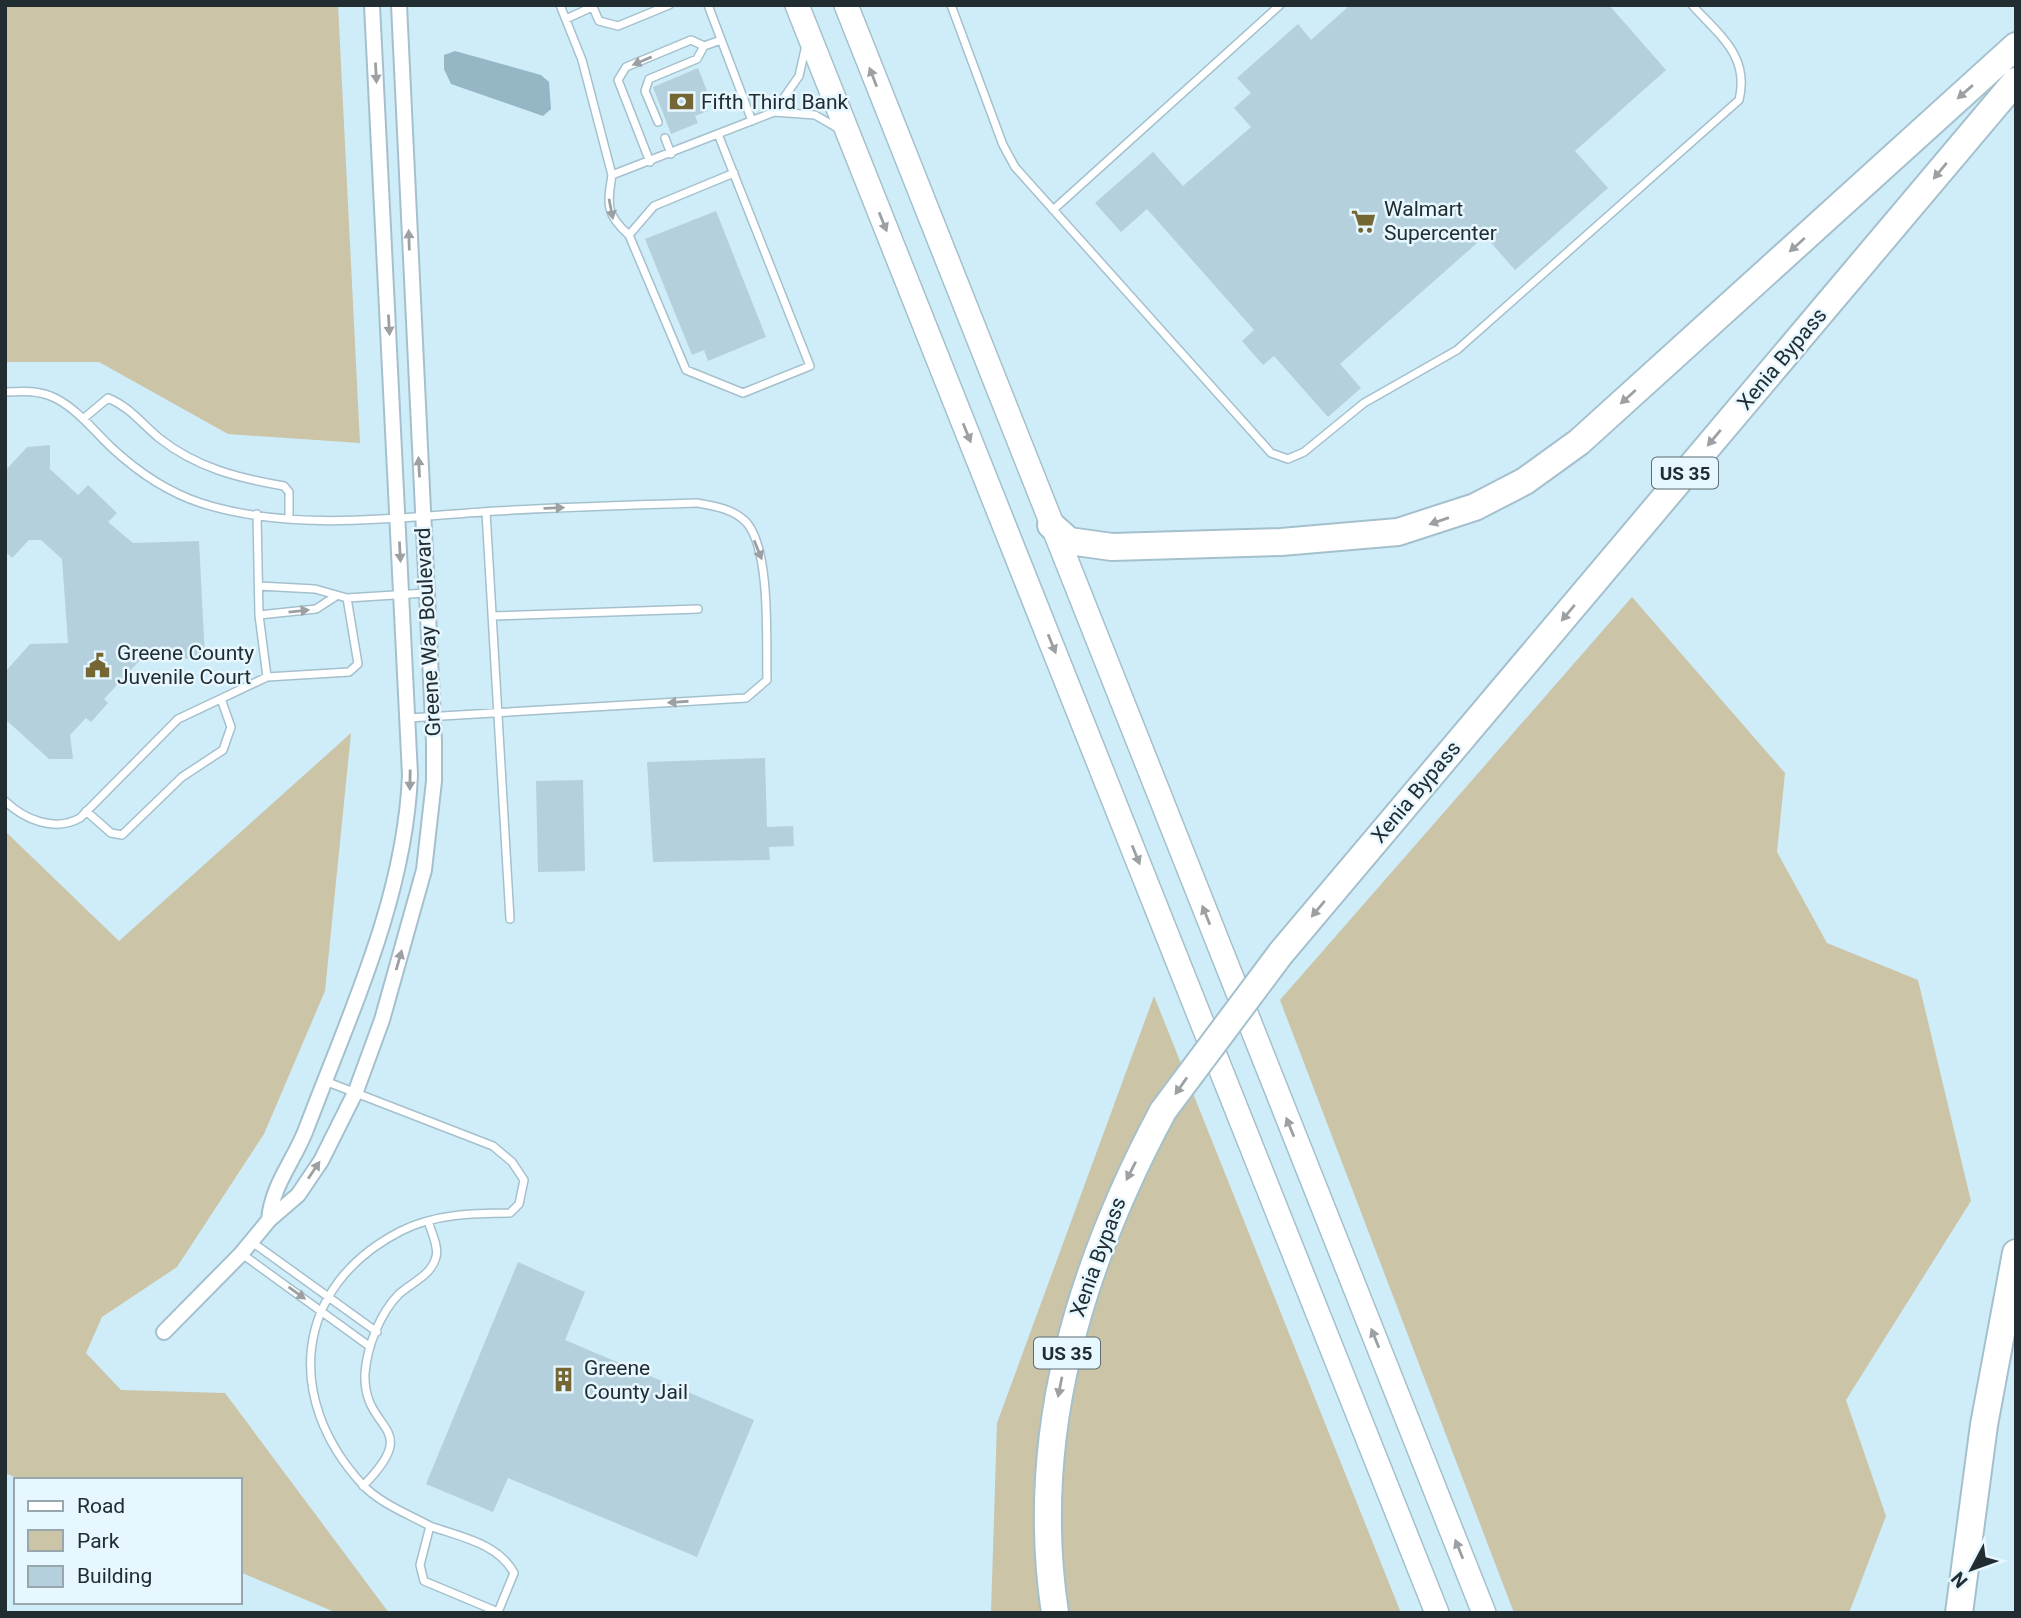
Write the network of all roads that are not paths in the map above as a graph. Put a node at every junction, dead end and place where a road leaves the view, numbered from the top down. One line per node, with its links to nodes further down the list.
1 (372, 5): 35 (street, Greene Way Boulevard, one-way to 35)
2 (399, 5): 34 (street, Greene Way Boulevard, one-way to 2)
3 (560, 5): 12 (lane)
4 (669, 5): 11 (lane)
5 (708, 5): 14 (lane)
6 (797, 5): 13 (main road)
7 (846, 5): 37 (main road, one-way to 7)
8 (951, 5): 28 (lane)
9 (1280, 5): 28 (lane)
10 (1692, 5): 28 (lane)
11 (592, 6): 12 (lane)
12 (566, 19): 27 (lane)
13 (809, 34): 18 (lane); 22 (main road)
14 (721, 40): 15 (lane); 19 (lane)
15 (704, 46): 20 (lane); 25 (lane, one-way to 25)
16 (2016, 46): 37 (highway, one-way to 37)
17 (2016, 81): 69 (highway, Xenia Bypass / US 35, one-way to 69, bridge)
18 (774, 112): 19 (lane); 22 (lane)
19 (752, 121): 21 (lane)
20 (658, 122)
21 (718, 134): 24 (lane); 26 (lane)
22 (848, 134): 70 (main road, one-way to 70)
23 (665, 138): 24 (lane)
24 (671, 154): 25 (lane)
25 (650, 162): 27 (lane)
26 (734, 173): 29 (lane); 29 (lane)
27 (612, 175): 29 (lane, one-way to 29)
28 (1053, 210)
29 (629, 235)
30 (5, 392): 31 (lane)
31 (83, 419): 33 (lane); 36 (lane)
32 (486, 512): 34 (lane); 45 (lane); 48 (lane, one-way to 48)
33 (257, 514): 36 (lane); 38 (lane)
34 (421, 516): 35 (lane); 40 (street, Greene Way Boulevard)
35 (398, 517): 36 (lane); 39 (street, Greene Way Boulevard, one-way to 39)
36 (289, 518)
37 (1051, 525): 71 (main road, one-way to 37)
38 (259, 586): 41 (lane); 44 (lane)
39 (402, 593): 40 (lane); 42 (lane); 50 (street, Greene Way Boulevard)
40 (426, 593): 49 (street, Greene Way Boulevard)
41 (336, 596): 42 (lane); 44 (lane, one-way to 41)
42 (347, 598): 46 (lane)
43 (698, 609): 45 (lane)
44 (259, 615): 46 (lane)
45 (492, 616): 48 (lane)
46 (267, 677): 47 (lane)
47 (221, 699): 52 (lane); 52 (lane)
48 (498, 714): 49 (lane); 53 (lane)
49 (432, 716): 50 (lane); 55 (street, Greene Way Boulevard, one-way to 49)
50 (408, 718): 54 (street, Greene Way Boulevard, one-way to 54)
51 (5, 801): 52 (lane)
52 (86, 811)
53 (510, 919)
54 (324, 1081): 55 (lane); 56 (street, Greene Way Boulevard)
55 (356, 1091): 56 (street, Greene Way Boulevard, one-way to 55); 57 (lane)
56 (269, 1220): 58 (street, Greene Way Boulevard)
57 (428, 1221): 61 (lane); 65 (lane)
58 (252, 1242): 60 (street, Greene Way Boulevard); 61 (lane)
59 (2016, 1253): 72 (highway)
60 (241, 1254): 62 (lane, one-way to 62); 64 (street, Greene Way Boulevard)
61 (327, 1297): 62 (lane); 65 (lane)
62 (321, 1311): 66 (lane); 67 (lane)
63 (2016, 1311): 73 (highway)
64 (164, 1332)
65 (377, 1332): 66 (lane)
66 (369, 1346): 67 (lane)
67 (363, 1486): 68 (lane)
68 (430, 1526): 68 (lane)
69 (1055, 1613)
70 (1437, 1613)
71 (1484, 1613)
72 (1959, 1613)
73 (1976, 1613)

